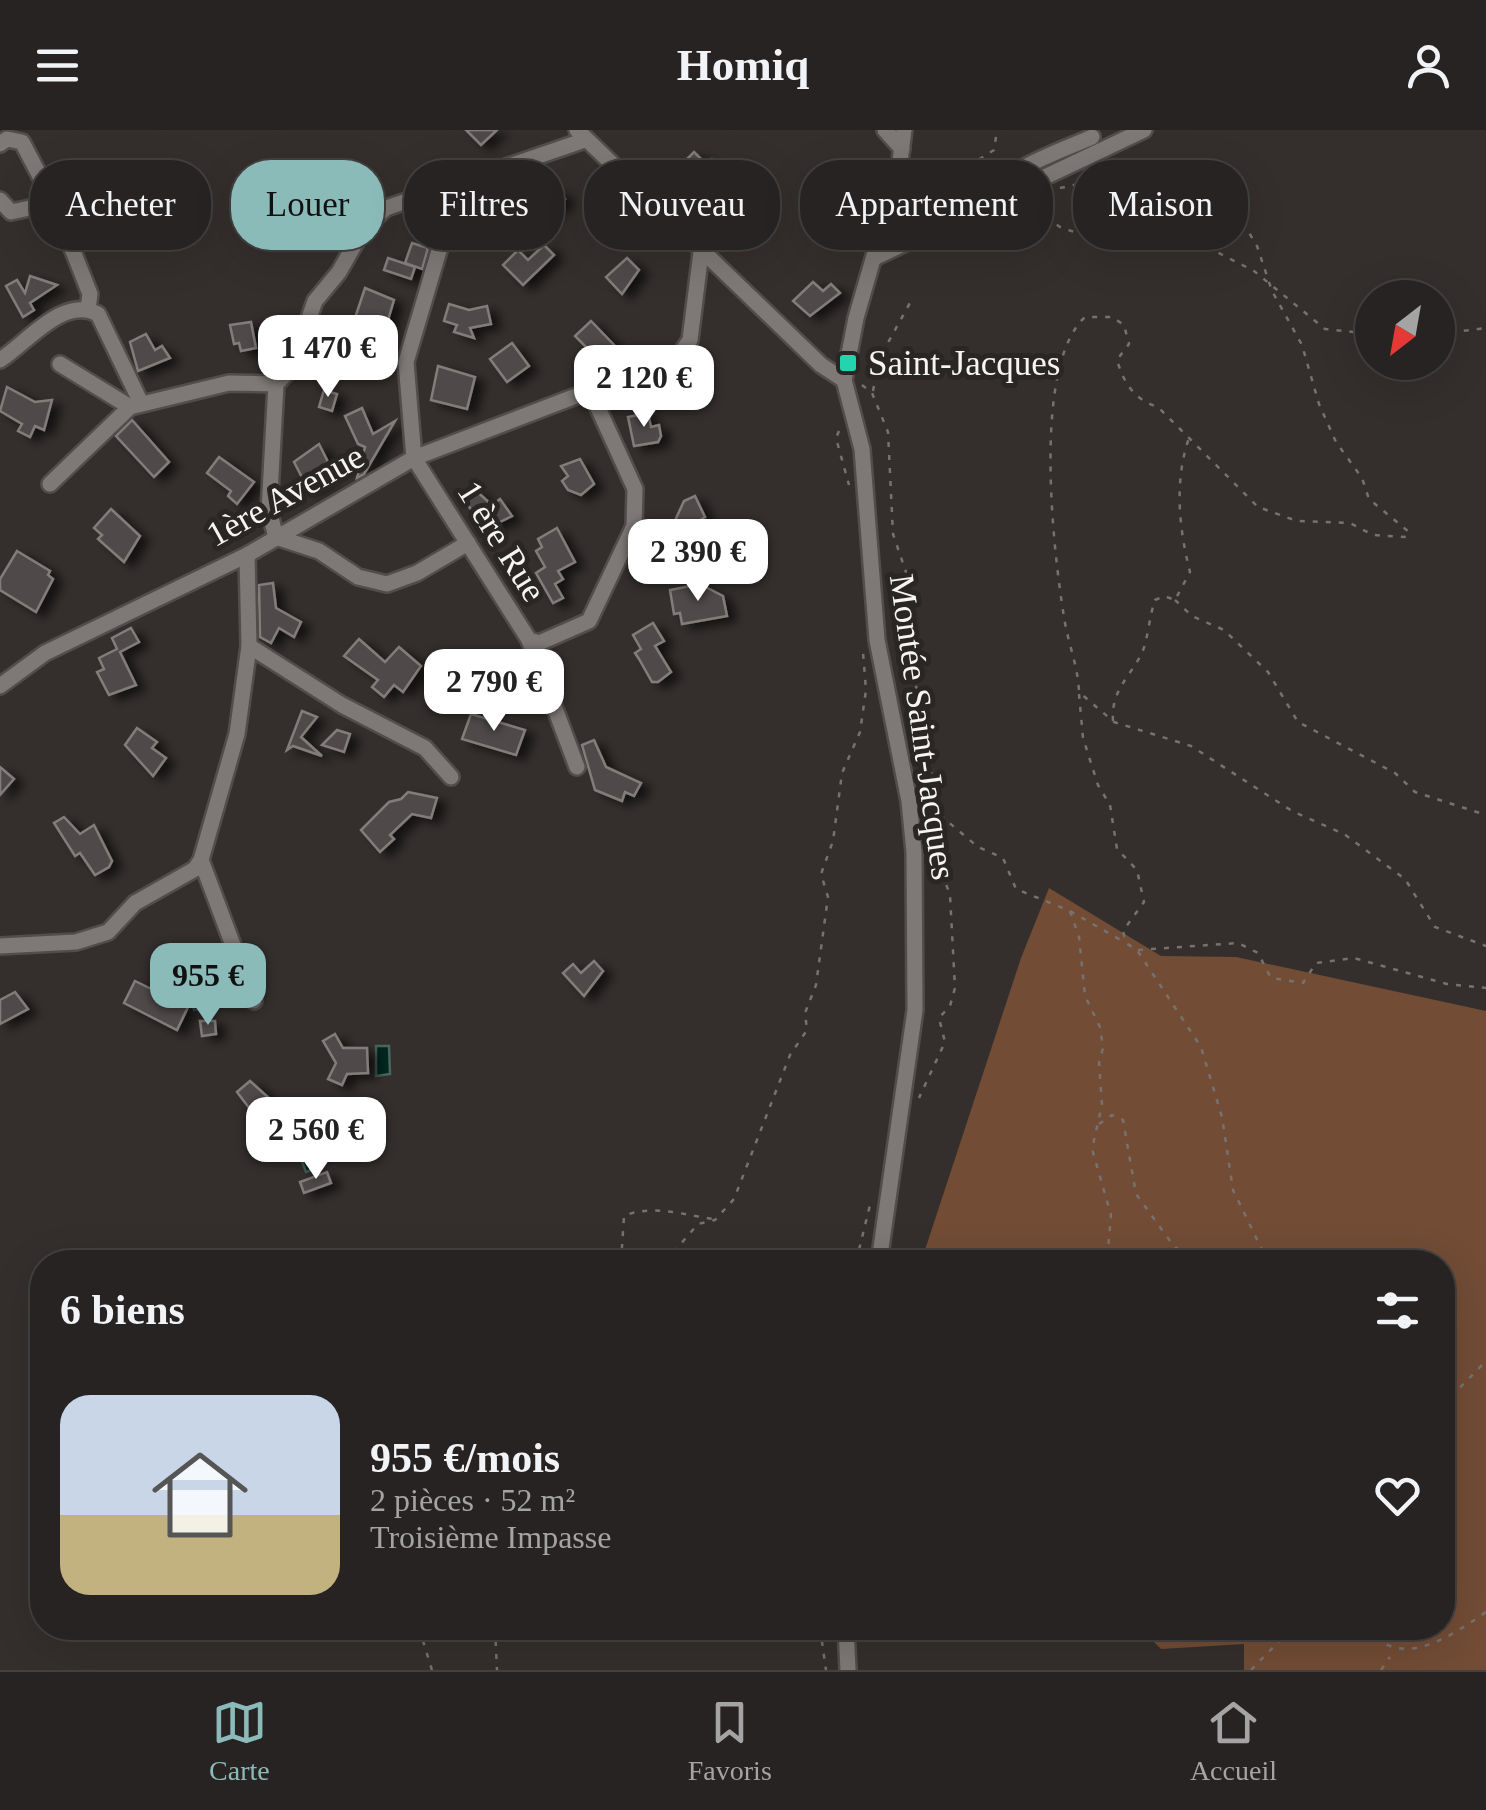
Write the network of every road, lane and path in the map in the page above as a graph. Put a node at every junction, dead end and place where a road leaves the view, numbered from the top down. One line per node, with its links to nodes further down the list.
1 (885, 130): 8 (street)
2 (904, 130): 8 (street)
3 (997, 130): 12 (path)
4 (1144, 130): 14 (street)
5 (581, 135): 10 (street); 24 (street)
6 (1092, 137): 13 (street)
7 (0, 144): 9 (street)
8 (902, 149): 11 (street)
9 (31, 160)
10 (514, 160)
11 (900, 160)
12 (979, 160)
13 (1043, 160)
14 (1053, 174)
15 (1053, 190): 26 (path)
16 (0, 200): 18 (street)
17 (404, 201): 35 (street)
18 (30, 208)
19 (1053, 221): 26 (path)
20 (73, 250): 28 (street)
21 (439, 250): 41 (street)
22 (878, 250): 25 (street)
23 (891, 250): 25 (street)
24 (701, 252): 34 (street); 36 (street, 1ère Avenue)
25 (876, 257): 34 (street)
26 (1269, 282): 30 (path); 40 (path)
27 (911, 301): 37 (path)
28 (88, 309): 32 (street); 38 (street)
29 (1486, 328): 31 (path)
30 (1355, 332)
31 (1455, 332)
32 (0, 360)
33 (60, 364): 38 (street)
34 (844, 380): 39 (street, Montée Saint-Jacques)
35 (276, 384): 38 (street); 44 (street)
36 (589, 388): 41 (street, 1ère Avenue); 48 (street, 1 ère Rue)
37 (872, 392)
38 (136, 405): 42 (street)
39 (853, 415): 43 (path); 70 (street, Montée Saint-Jacques)
40 (1188, 438): 47 (path); 52 (path)
41 (414, 458): 44 (street, 1ère Avenue); 45 (street, 1 ère Rue)
42 (50, 484)
43 (849, 488)
44 (276, 537): 45 (street); 46 (street, 1ère Avenue)
45 (468, 543): 48 (street, 1 ère Rue)
46 (248, 555): 49 (street); 51 (street, 1ère Avenue)
47 (1175, 600): 53 (path); 57 (path)
48 (529, 640): 54 (street)
49 (248, 646): 55 (street); 58 (street)
50 (864, 647): 67 (path)
51 (0, 686)
52 (1079, 692): 53 (path); 60 (path)
53 (1114, 722): 62 (path)
54 (577, 767)
55 (451, 777)
56 (938, 814): 59 (path)
57 (1486, 815)
58 (201, 860): 61 (street); 65 (street)
59 (1070, 911): 60 (path); 66 (path)
60 (1126, 942): 63 (path)
61 (0, 946)
62 (1486, 946)
63 (1137, 950): 64 (path); 73 (path)
64 (1486, 988)
65 (254, 1001)
66 (1097, 1126): 71 (path); 72 (path)
67 (714, 1220): 68 (path); 69 (path)
68 (622, 1250)
69 (675, 1250)
70 (881, 1250)
71 (1108, 1250)
72 (1179, 1250)
73 (1262, 1250)
74 (1486, 1362): 75 (path)
75 (1455, 1397)
76 (1486, 1612): 77 (path)
77 (1455, 1631)
78 (423, 1640): 86 (path)
79 (496, 1640): 87 (path)
80 (822, 1640): 88 (path)
81 (847, 1640): 89 (street)
82 (1280, 1640): 90 (path)
83 (1372, 1640): 85 (path)
84 (1441, 1640): 85 (path)
85 (1391, 1656): 91 (path)
86 (432, 1670)
87 (498, 1670)
88 (826, 1670)
89 (848, 1670)
90 (1251, 1670)
91 (1381, 1670)

